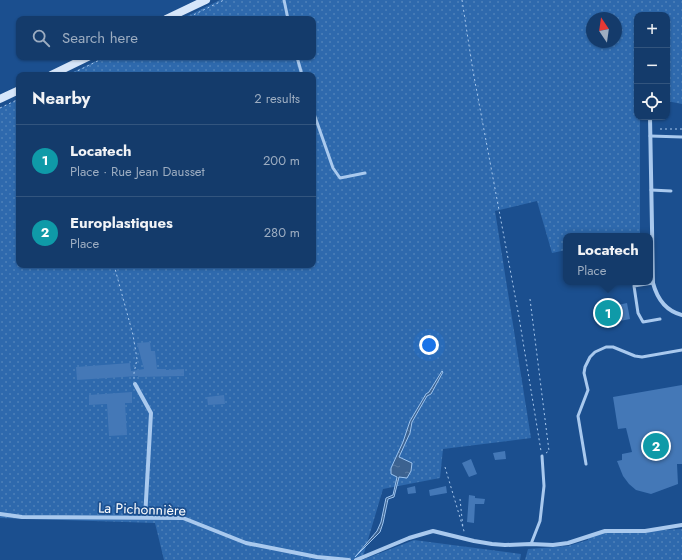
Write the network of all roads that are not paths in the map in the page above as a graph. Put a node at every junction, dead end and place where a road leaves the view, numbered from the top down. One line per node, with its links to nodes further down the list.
1 (206, 0): 3 (street)
2 (284, 0): 4 (lane)
3 (172, 16)
4 (287, 16)
5 (82, 60): 7 (street)
6 (298, 60): 8 (lane)
7 (57, 72)
8 (301, 72)
9 (16, 91): 10 (street)
10 (0, 99)
11 (316, 120): 15 (lane)
12 (650, 120): 13 (street)
13 (650, 136): 14 (lane); 16 (street)
14 (682, 137)
15 (365, 173)
16 (651, 190): 17 (lane); 18 (street)
17 (671, 190)
18 (652, 233)
19 (653, 252): 20 (street)
20 (654, 283): 22 (street)
21 (641, 285): 23 (lane)
22 (682, 315)
23 (660, 319)
24 (682, 350): 27 (lane)
25 (135, 384): 29 (street)
26 (542, 456): 31 (lane)
27 (586, 464)
28 (0, 514): 29 (street, La Pichonnière)
29 (145, 518): 32 (street, La Pichonnière)
30 (682, 525): 31 (street)
31 (531, 544): 33 (street)
32 (349, 560)
33 (356, 560)

